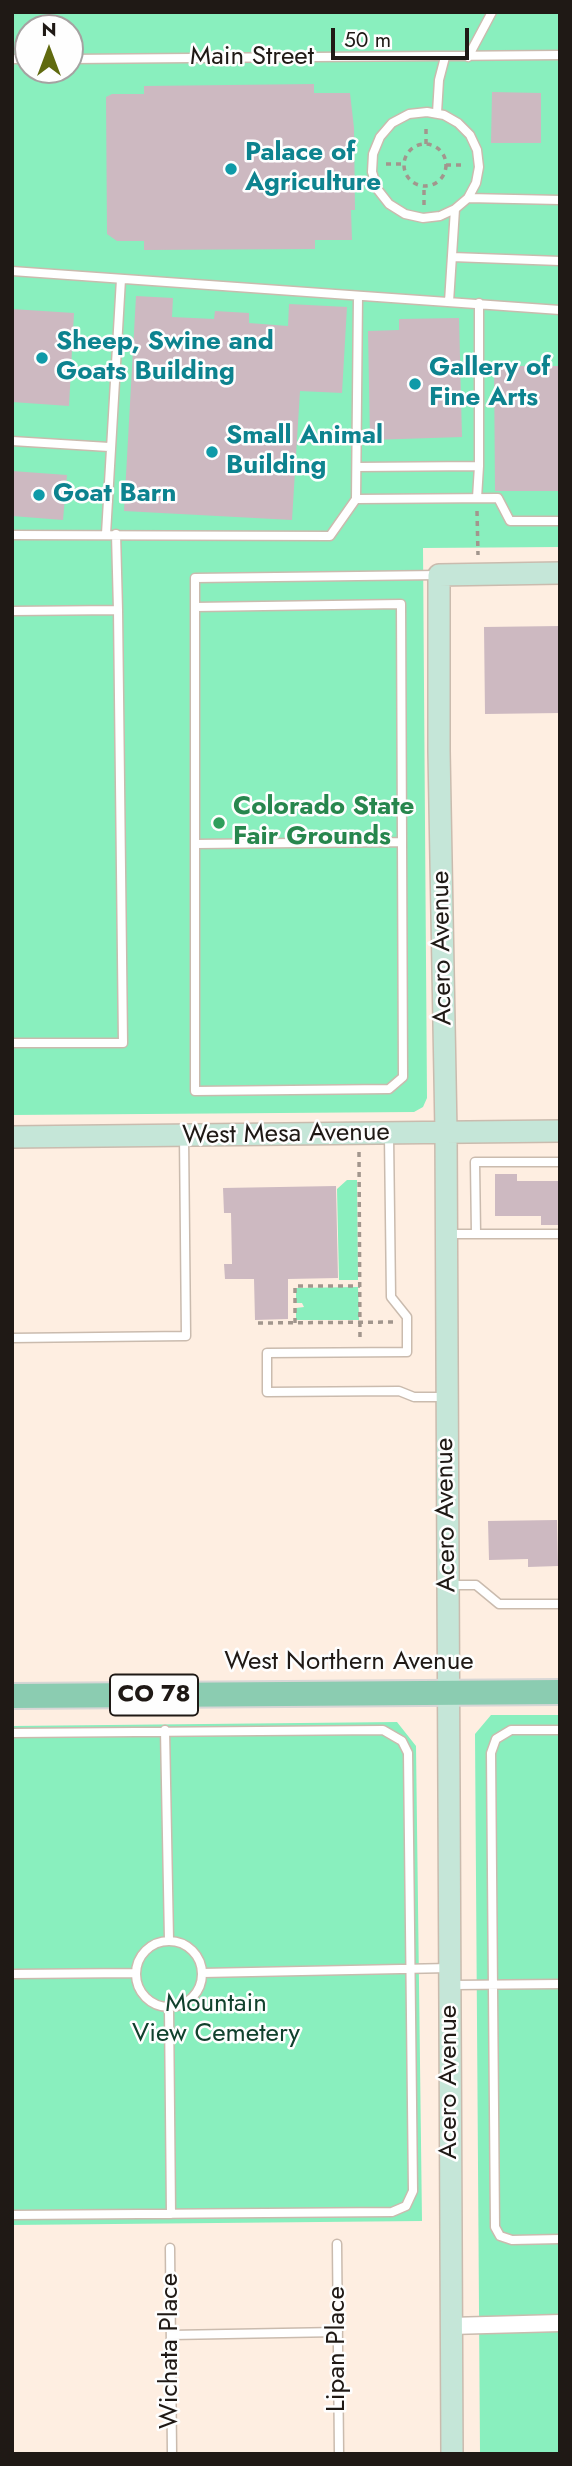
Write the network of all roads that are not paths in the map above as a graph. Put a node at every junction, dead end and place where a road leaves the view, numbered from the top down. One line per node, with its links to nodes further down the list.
1 (492, 12): 4 (lane)
2 (560, 55): 4 (lane, Main Street)
3 (445, 57): 4 (lane, Main Street); 5 (lane, Main Street); 6 (lane)
4 (468, 57)
5 (84, 59)
6 (437, 113): 7 (lane); 9 (lane)
7 (468, 198): 8 (lane); 9 (lane)
8 (560, 200)
9 (455, 209): 10 (lane)
10 (452, 257): 11 (lane); 15 (lane)
11 (560, 261)
12 (12, 271): 13 (lane)
13 (121, 279): 14 (lane); 19 (lane)
14 (358, 296): 15 (lane); 21 (lane)
15 (449, 302): 16 (lane)
16 (479, 303): 17 (lane); 20 (lane)
17 (560, 310)
18 (12, 441): 19 (lane)
19 (109, 447): 25 (lane)
20 (479, 466): 21 (lane); 22 (lane)
21 (357, 467): 23 (lane)
22 (477, 498): 23 (lane); 24 (lane)
23 (356, 499): 26 (lane)
24 (560, 521)
25 (106, 534): 26 (lane); 27 (lane)
26 (116, 534): 31 (lane)
27 (12, 535)
28 (560, 573): 29 (street)
29 (439, 575): 30 (lane); 37 (street, Acero Avenue)
30 (195, 607): 33 (lane); 34 (lane)
31 (118, 610): 32 (lane); 35 (lane)
32 (12, 611)
33 (402, 842): 34 (lane); 34 (lane)
34 (195, 844)
35 (12, 1043)
36 (560, 1131): 37 (street, West Mesa Avenue)
37 (446, 1132): 40 (street, West Mesa Avenue); 42 (street, Acero Avenue)
38 (184, 1136): 39 (street, West Mesa Avenue); 40 (street, West Mesa Avenue); 45 (lane)
39 (12, 1137)
40 (390, 1143): 46 (lane)
41 (560, 1162): 43 (lane)
42 (446, 1234): 43 (lane); 46 (street, Acero Avenue)
43 (477, 1234): 44 (lane)
44 (560, 1234)
45 (12, 1338)
46 (446, 1397): 47 (street, Acero Avenue)
47 (448, 1585): 48 (lane); 49 (street, Acero Avenue)
48 (560, 1604)
49 (449, 1692): 50 (main road, West Northern Avenue / CO 78); 51 (main road, West Northern Avenue / CO 78); 60 (street, Acero Avenue)
50 (560, 1692)
51 (12, 1696)
52 (165, 1730): 54 (lane); 55 (lane); 56 (lane)
53 (560, 1730): 62 (lane)
54 (12, 1732)
55 (169, 1940): 57 (lane); 58 (lane)
56 (411, 1969): 58 (lane); 60 (lane); 64 (lane)
57 (135, 1973): 59 (lane); 63 (lane)
58 (202, 1973): 63 (lane)
59 (12, 1975)
60 (450, 1977): 62 (lane); 70 (street, Acero Avenue)
61 (560, 1984): 62 (lane)
62 (493, 1985): 66 (lane)
63 (169, 2009): 64 (lane)
64 (172, 2214): 65 (lane)
65 (12, 2216)
66 (560, 2239)
67 (337, 2244): 71 (lane, Lipan Place)
68 (170, 2248): 72 (lane, Wichata Place)
69 (560, 2323): 70 (street)
70 (450, 2326): 75 (street, Acero Avenue)
71 (338, 2332): 72 (lane); 74 (lane, Lipan Place)
72 (171, 2335): 73 (lane, Wichata Place)
73 (172, 2454)
74 (339, 2454)
75 (452, 2454)

